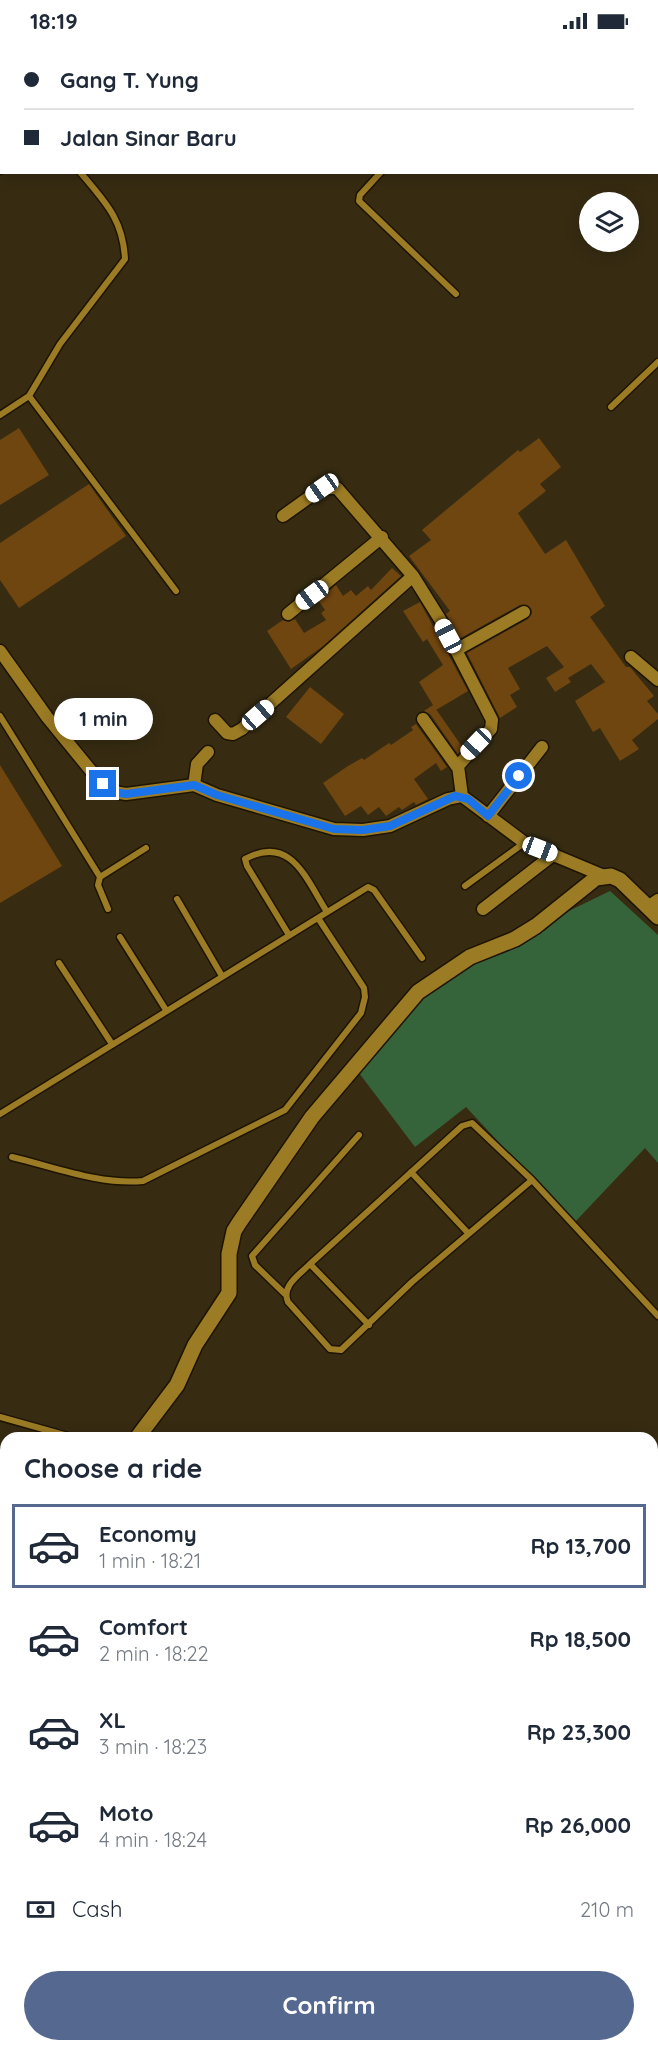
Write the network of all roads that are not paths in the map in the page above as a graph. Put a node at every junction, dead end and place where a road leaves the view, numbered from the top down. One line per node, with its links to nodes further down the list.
1 (82, 174): 5 (lane)
2 (379, 174): 3 (lane)
3 (456, 294)
4 (658, 362): 6 (lane)
5 (29, 396): 7 (lane); 11 (lane)
6 (611, 407)
7 (0, 415)
8 (283, 516): 9 (street)
9 (382, 537): 10 (street); 13 (street)
10 (413, 576): 14 (street); 20 (street)
11 (176, 591)
12 (524, 612): 14 (street)
13 (288, 614)
14 (456, 650): 23 (street)
15 (0, 651): 24 (street)
16 (631, 657): 17 (street)
17 (658, 680)
18 (0, 716): 31 (lane)
19 (423, 719): 23 (street)
20 (215, 720)
21 (542, 747): 26 (street)
22 (208, 752): 24 (street)
23 (458, 768): 25 (street)
24 (194, 785): 25 (street)
25 (462, 796): 26 (street)
26 (488, 816): 27 (street)
27 (525, 843): 29 (street); 32 (lane)
28 (146, 848): 31 (lane)
29 (554, 854): 30 (street); 36 (street)
30 (604, 876): 34 (street); 58 (street)
31 (99, 877): 35 (lane)
32 (465, 886)
33 (177, 899): 43 (lane)
34 (655, 908)
35 (108, 909)
36 (483, 909)
37 (327, 912): 38 (lane); 39 (lane); 41 (lane)
38 (318, 918): 39 (lane); 48 (lane)
39 (289, 935): 43 (lane)
40 (120, 937): 44 (lane)
41 (422, 958)
42 (59, 963): 45 (lane)
43 (222, 976): 44 (lane)
44 (166, 1010): 45 (lane)
45 (112, 1044): 46 (lane)
46 (0, 1114)
47 (359, 1135): 53 (lane)
48 (12, 1158)
49 (411, 1172): 50 (lane); 51 (lane); 52 (lane)
50 (532, 1180): 51 (lane); 54 (lane)
51 (468, 1233): 55 (lane)
52 (310, 1264): 53 (lane); 55 (lane)
53 (285, 1294): 55 (lane)
54 (658, 1316)
55 (369, 1325)
56 (0, 1417): 57 (lane)
57 (54, 1432)
58 (142, 1432)

